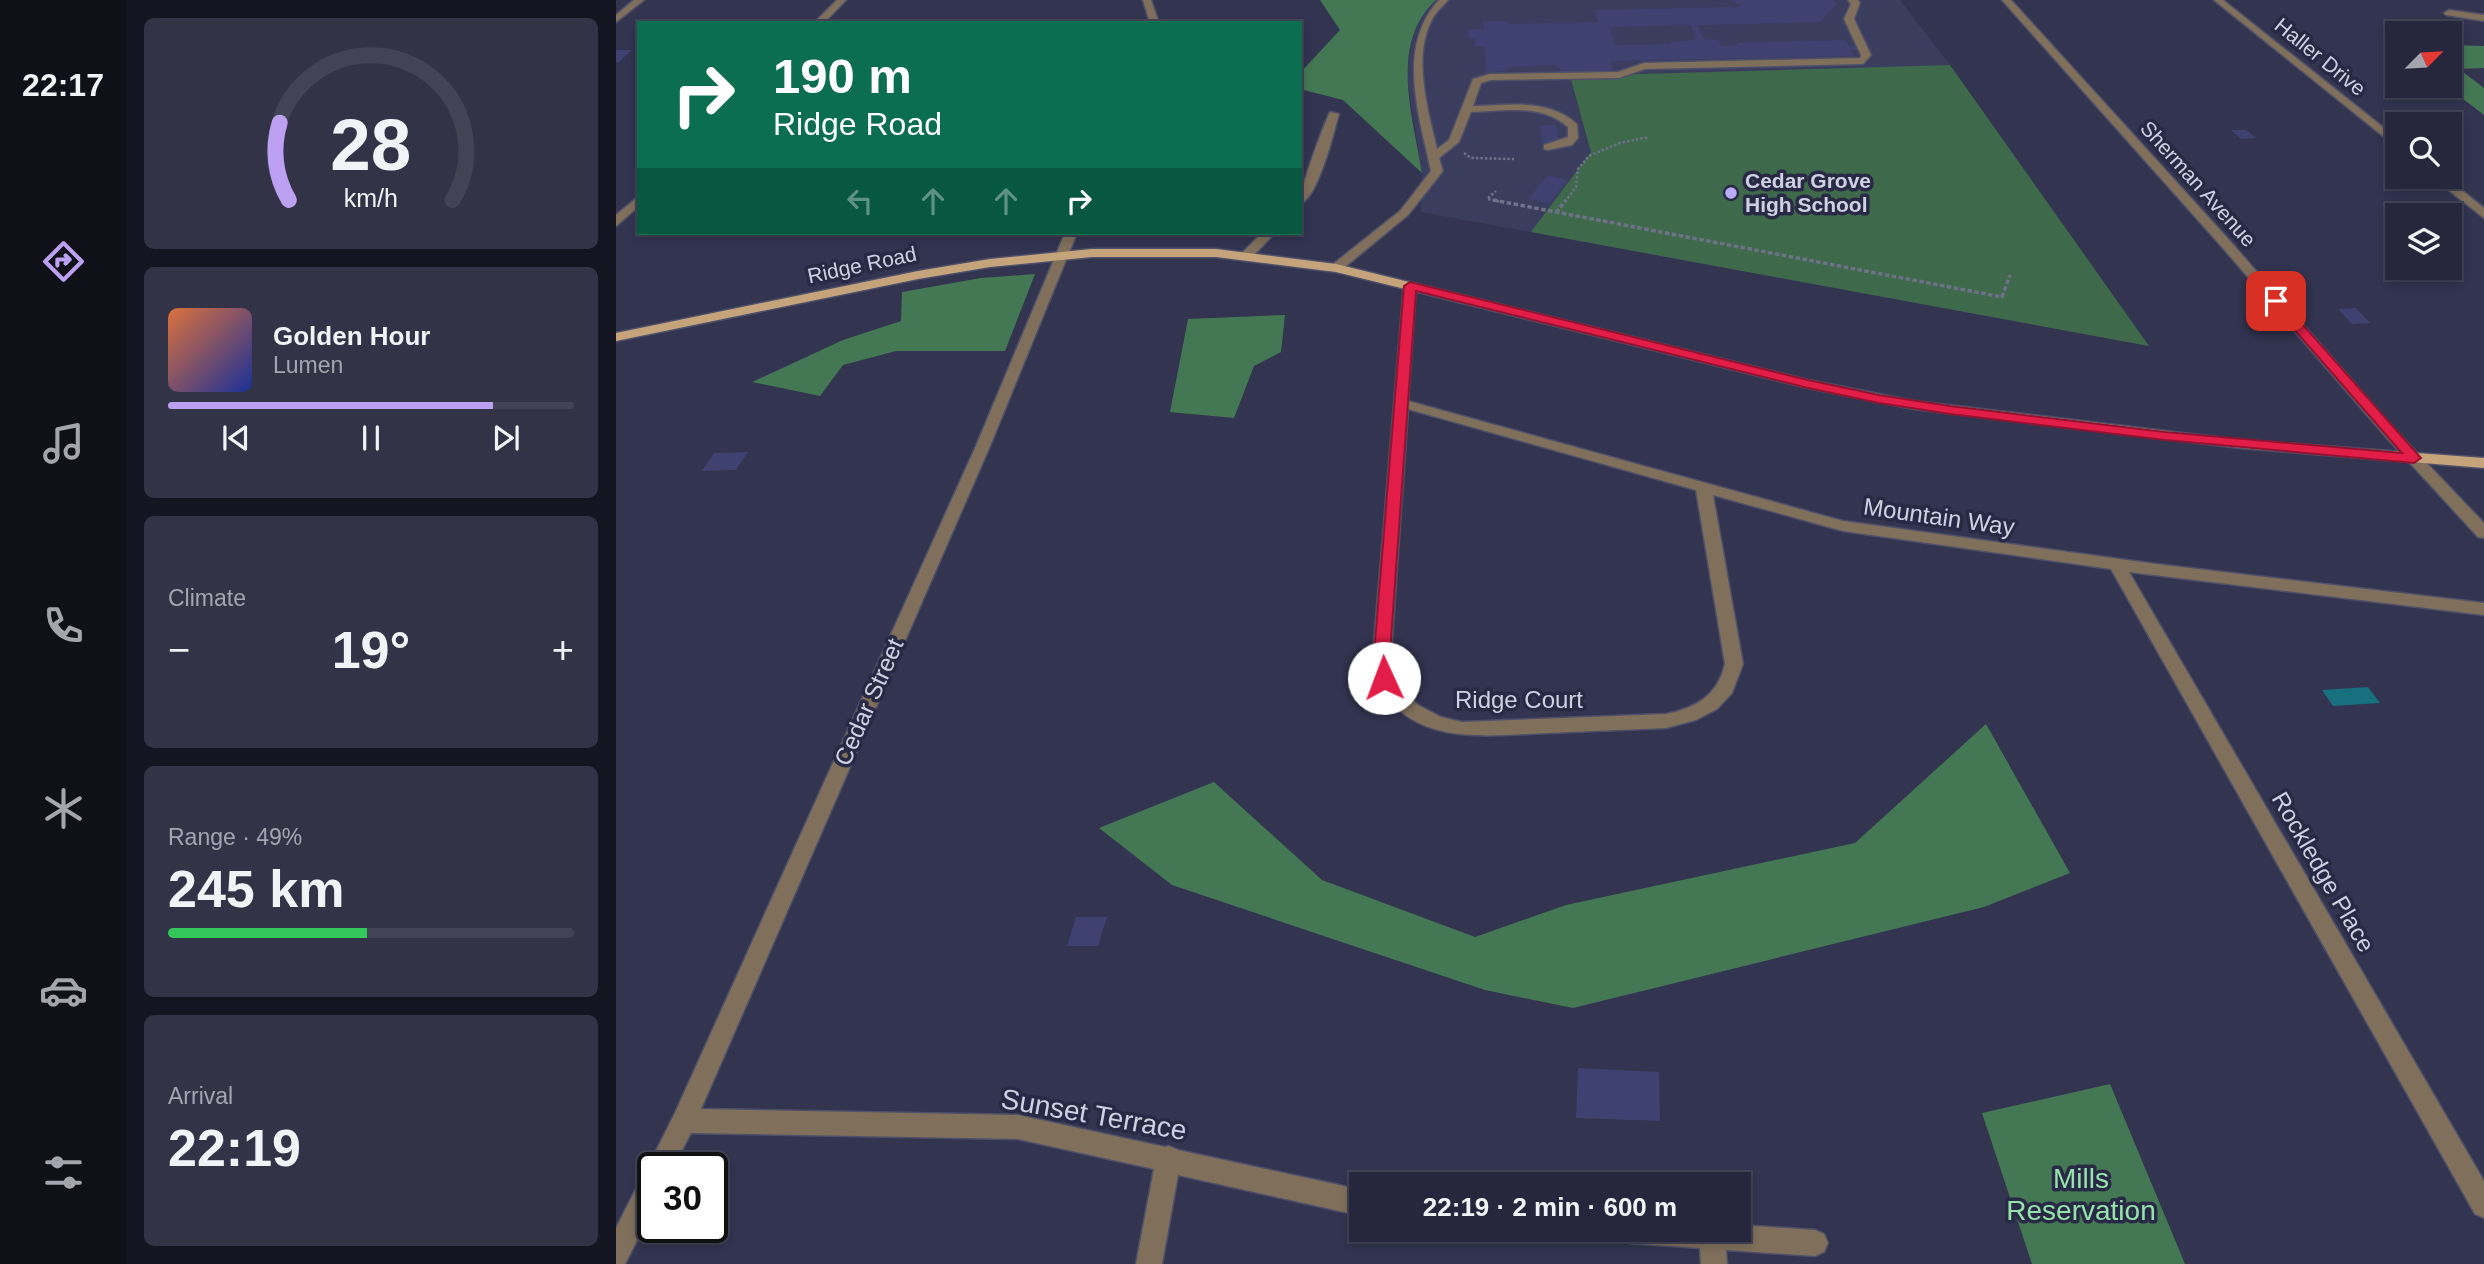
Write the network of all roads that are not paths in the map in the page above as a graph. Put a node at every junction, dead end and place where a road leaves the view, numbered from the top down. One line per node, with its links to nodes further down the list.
1 (640, 0): 10 (street)
2 (842, 0): 11 (street)
3 (1147, 0): 12 (street)
4 (1444, 0): 17 (street)
5 (1852, 0): 13 (street)
6 (2006, 0): 31 (street, Sherman Avenue)
7 (2218, 0): 15 (street, Haller Drive)
8 (2449, 13): 9 (street)
9 (2484, 18)
10 (616, 19)
11 (820, 21)
12 (1154, 21)
13 (1466, 109): 16 (street); 17 (street)
14 (1334, 114): 19 (street)
15 (2385, 135)
16 (1548, 147)
17 (1434, 158): 27 (street)
18 (2453, 189): 21 (street)
19 (1302, 197)
20 (637, 202): 22 (street)
21 (2484, 214)
22 (616, 222)
23 (1071, 235): 25 (street, Cedar Street)
24 (1267, 235): 26 (street)
25 (1060, 255): 26 (main road, Ridge Road); 29 (main road, Ridge Road); 37 (street, Cedar Street)
26 (1246, 256): 27 (main road, Ridge Road)
27 (1336, 268): 28 (main road, Ridge Road)
28 (1410, 286): 30 (street, Ridge Court); 31 (main road, Ridge Road)
29 (616, 337)
30 (1401, 402): 33 (street, Mountain Way); 33 (street, Ridge Court)
31 (2414, 458): 32 (main road, Ridge Road); 34 (street, Sherman Avenue)
32 (2484, 463)
33 (1704, 489): 35 (street, Mountain Way)
34 (2484, 533)
35 (2117, 565): 36 (street, Mountain Way); 41 (street, Rockledge Place)
36 (2484, 609)
37 (684, 1121): 38 (street, Cedar Street); 39 (street, Sunset Terrace)
38 (668, 1152)
39 (1169, 1158): 40 (street, Sunset Terrace); 47 (street)
40 (1349, 1200)
41 (2484, 1205)
42 (637, 1214): 46 (street)
43 (1751, 1239): 45 (street)
44 (1712, 1242): 48 (street)
45 (1815, 1243)
46 (616, 1255)
47 (1149, 1264)
48 (1714, 1264)

